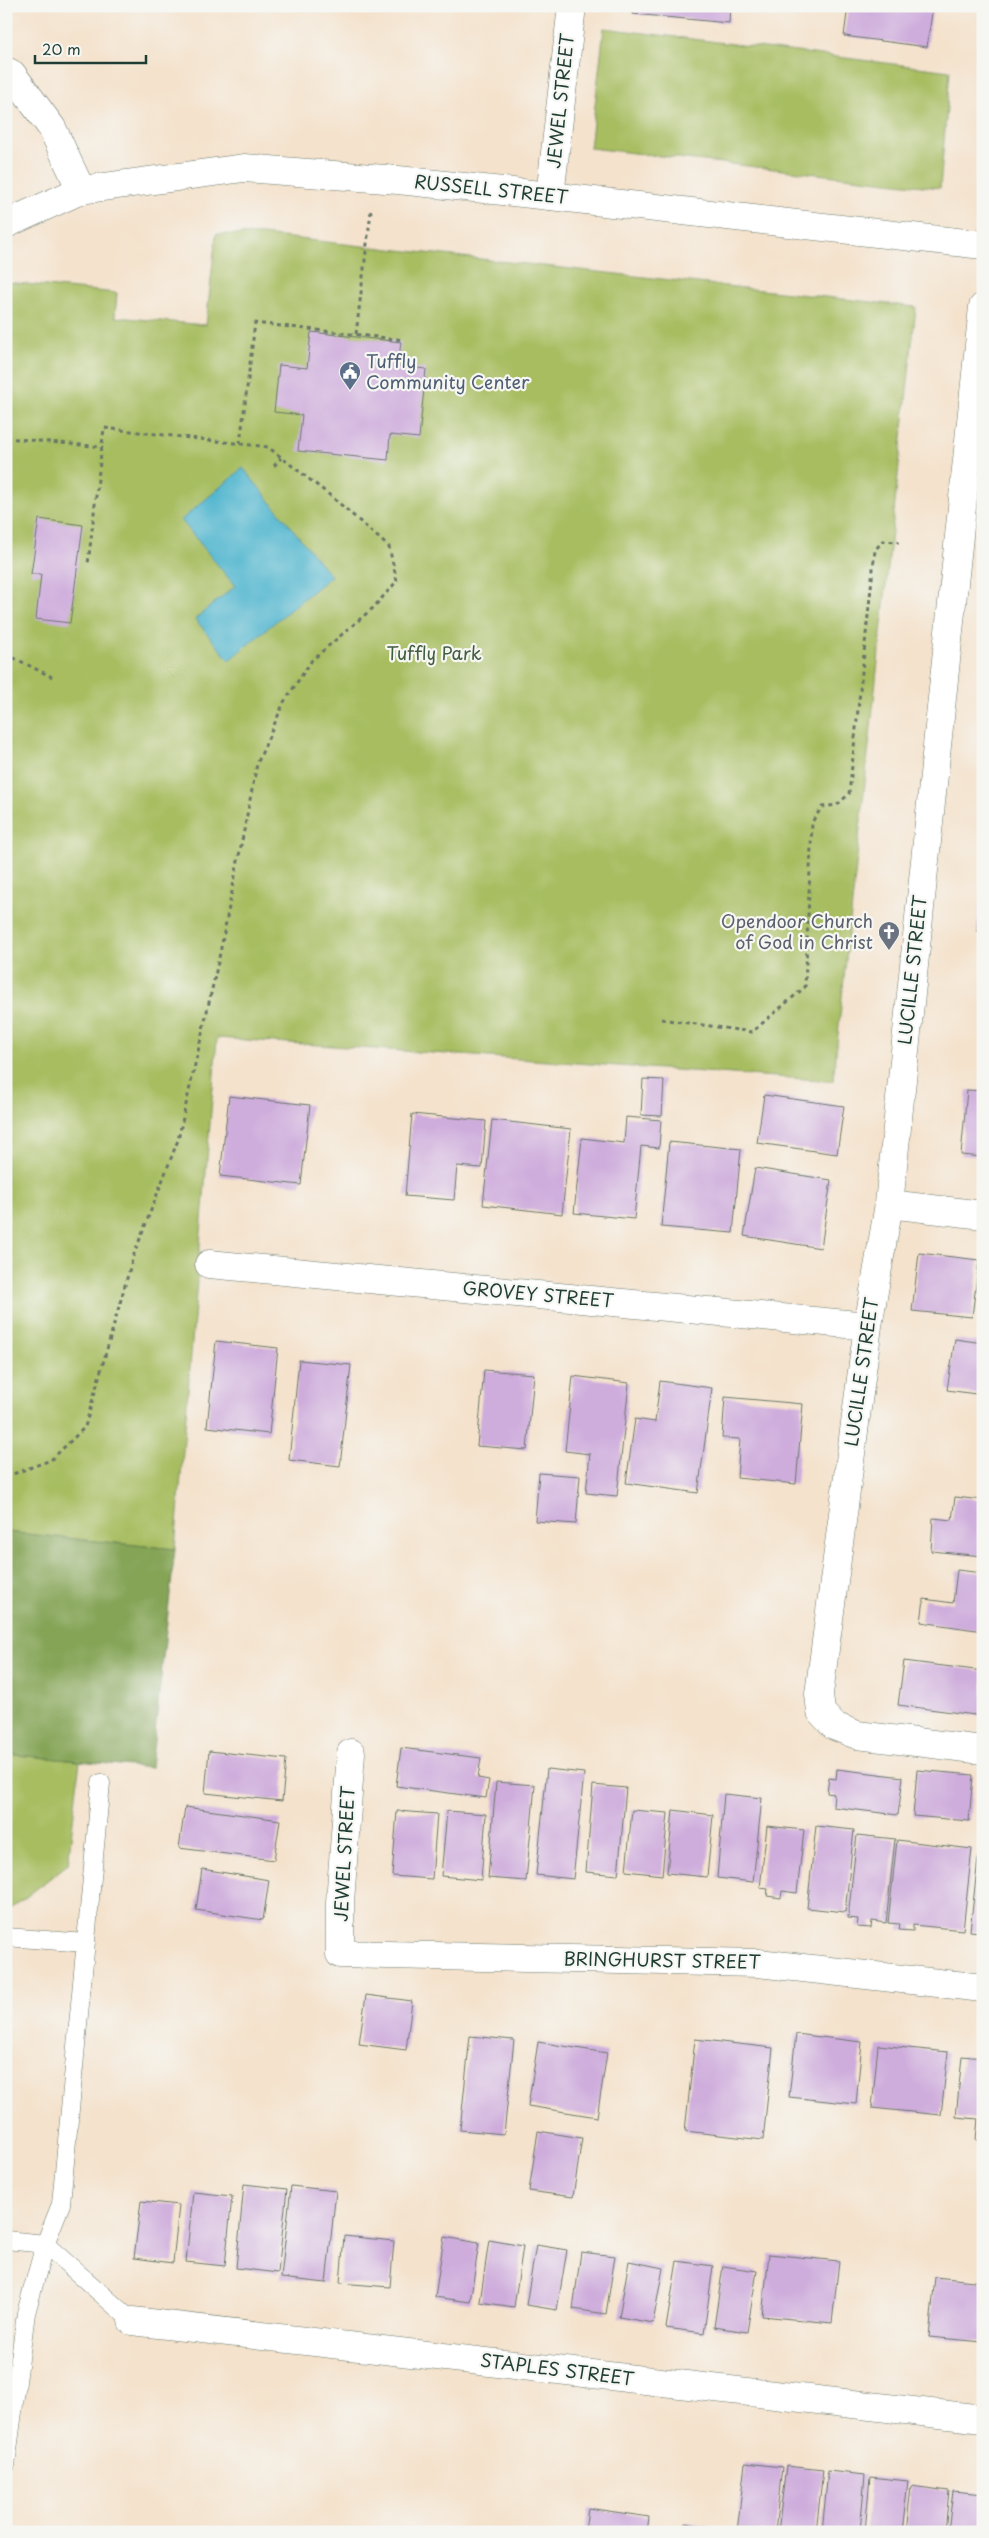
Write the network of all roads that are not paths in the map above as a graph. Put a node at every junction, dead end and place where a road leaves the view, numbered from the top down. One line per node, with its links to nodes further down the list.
1 (572, 6): 4 (street, JEWEL STREET)
2 (6, 71): 3 (street)
3 (81, 190): 4 (street, RUSSELL STREET); 5 (street, RUSSELL STREET)
4 (550, 196): 6 (street, RUSSELL STREET)
5 (6, 224)
6 (983, 246)
7 (983, 307): 8 (street, LUCILLE STREET)
8 (889, 1204): 9 (street); 11 (street, LUCILLE STREET)
9 (983, 1215)
10 (208, 1264): 11 (street, GROVEY STREET)
11 (868, 1326): 12 (street, LUCILLE STREET)
12 (983, 1750)
13 (351, 1754): 17 (street, JEWEL STREET)
14 (101, 1783): 16 (lane)
15 (6, 1936): 16 (lane)
16 (86, 1944): 20 (lane)
17 (340, 1954): 18 (street, BRINGHURST STREET)
18 (983, 1988)
19 (6, 2240): 20 (lane)
20 (45, 2244): 21 (lane); 23 (lane)
21 (132, 2321): 22 (street, STAPLES STREET)
22 (983, 2419)
23 (6, 2465)

